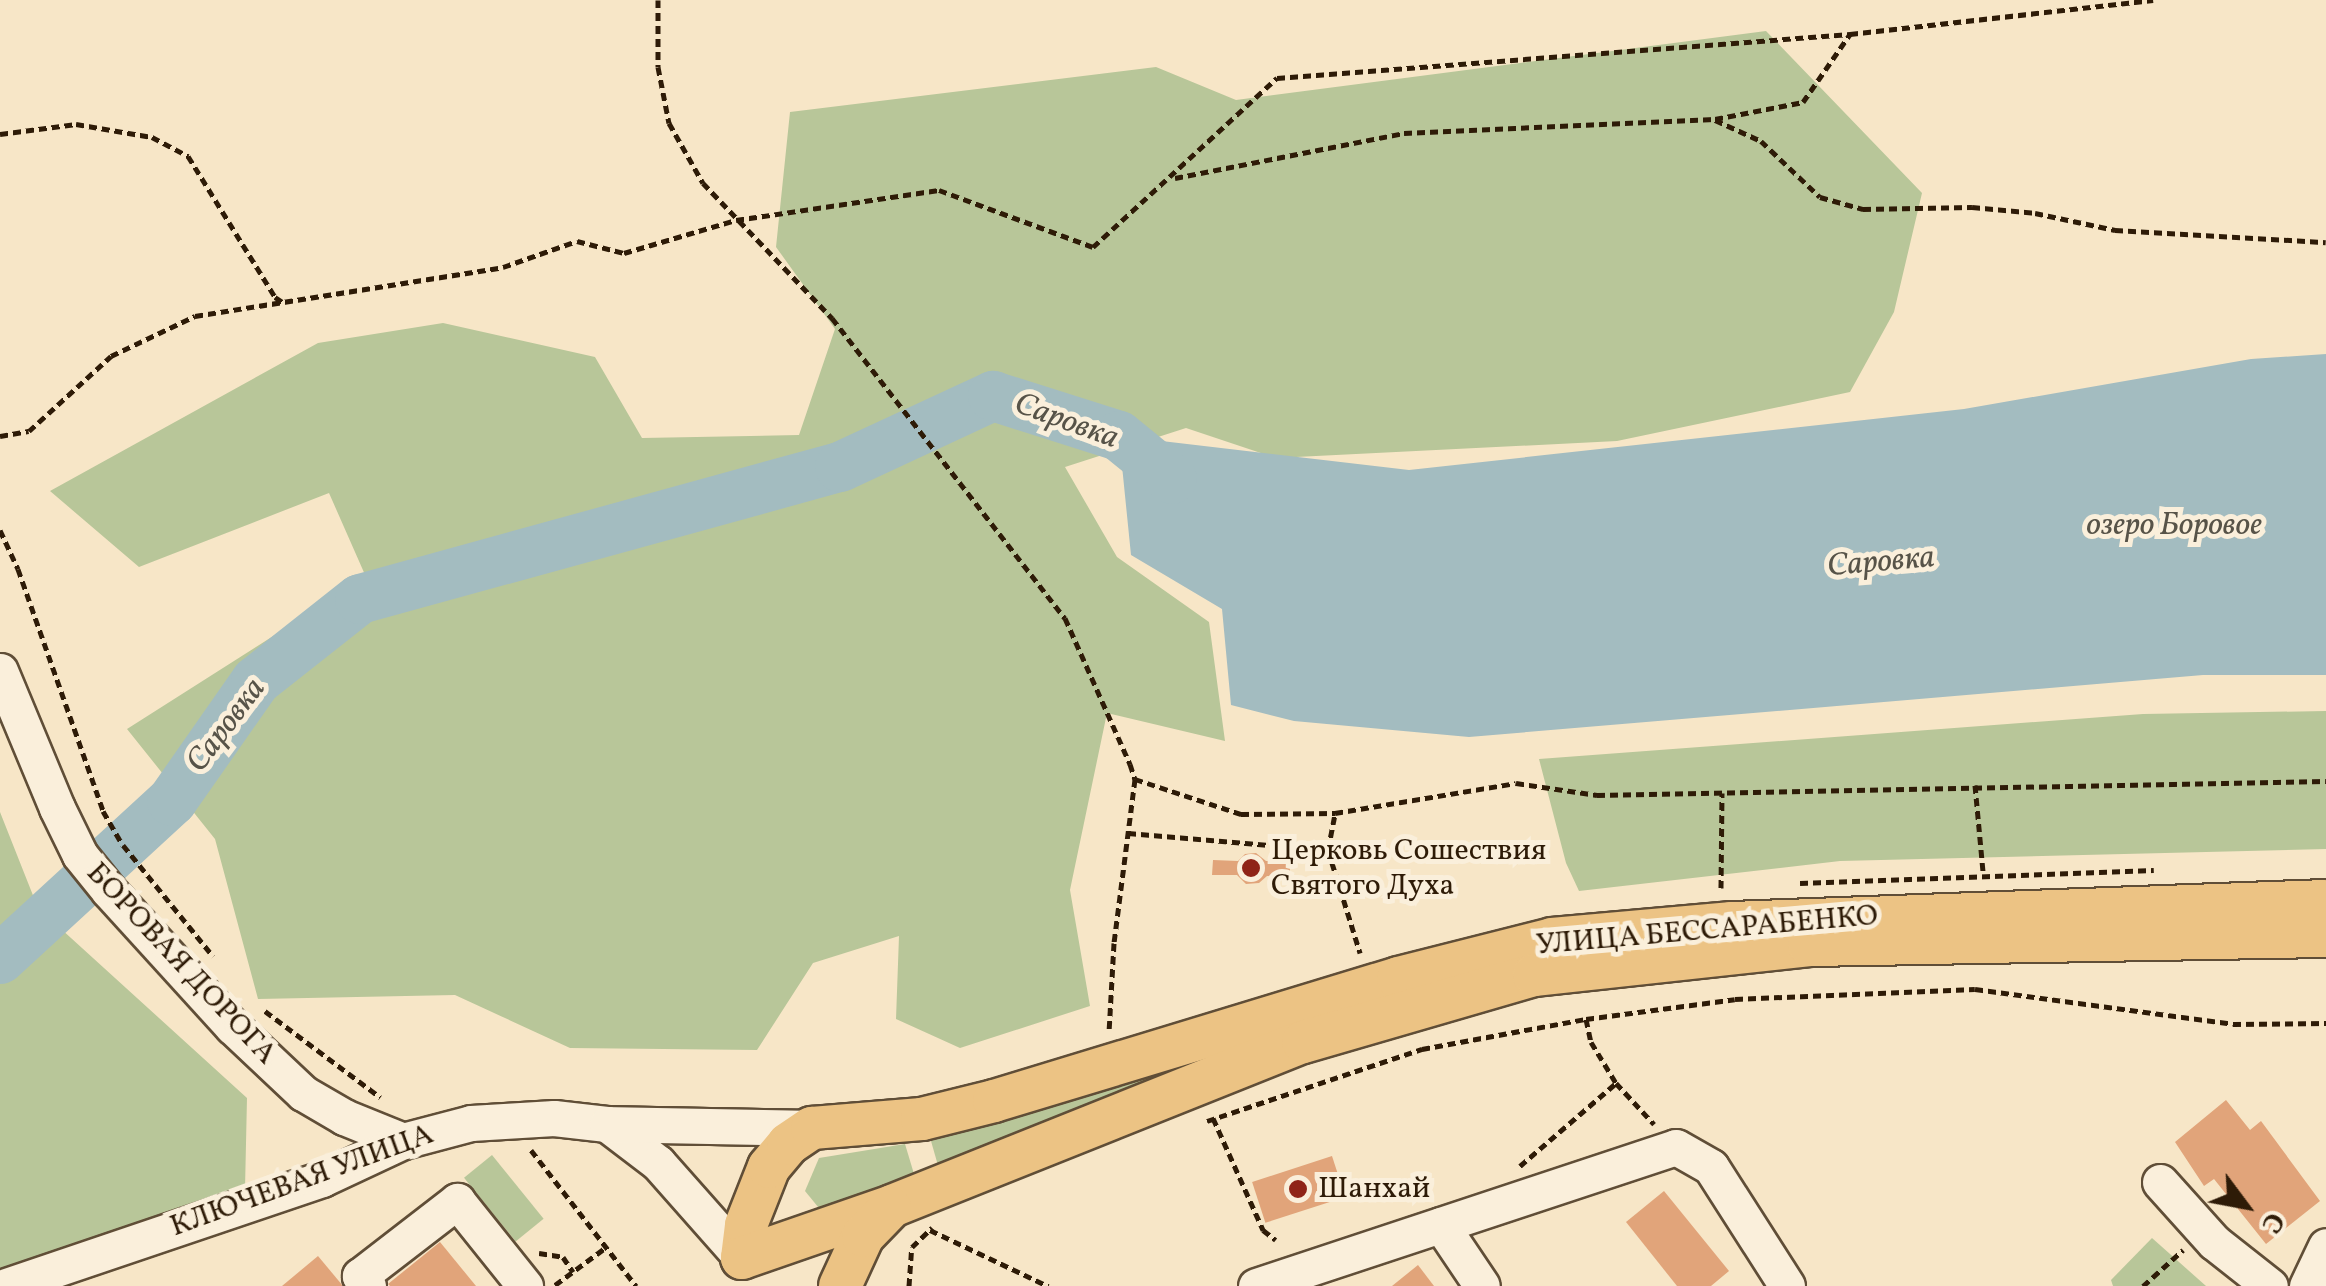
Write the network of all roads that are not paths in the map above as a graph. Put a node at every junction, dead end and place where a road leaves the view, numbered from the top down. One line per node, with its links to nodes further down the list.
1 (0, 671): 7 (street, БОРОВАЯ ДОРОГА)
2 (2326, 900): 3 (main road, УЛИЦА БЕССАРАБЕНКО)
3 (1978, 910): 4 (main road, УЛИЦА БЕССАРАБЕНКО); 6 (main road, УЛИЦА БЕССАРАБЕНКО); 9 (main road, УЛИЦА БЕССАРАБЕНКО)
4 (2326, 936)
5 (607, 1124): 6 (street, УЛИЦА БЕССАРАБЕНКО); 7 (street, КЛЮЧЕВАЯ УЛИЦА); 12 (street)
6 (812, 1128): 12 (main road)
7 (403, 1141): 13 (street, КЛЮЧЕВАЯ УЛИЦА)
8 (2160, 1182): 20 (street)
9 (892, 1206): 12 (main road, УЛИЦА БЕССАРАБЕНКО); 16 (main road, УЛИЦА БЕССАРАБЕНКО)
10 (1441, 1225): 17 (street); 18 (street); 19 (street)
11 (2326, 1246): 21 (street)
12 (747, 1274)
13 (6, 1286)
14 (368, 1286): 15 (street)
15 (525, 1286)
16 (840, 1286)
17 (1256, 1286)
18 (1482, 1286)
19 (1787, 1286)
20 (2270, 1286)
21 (2307, 1286)

